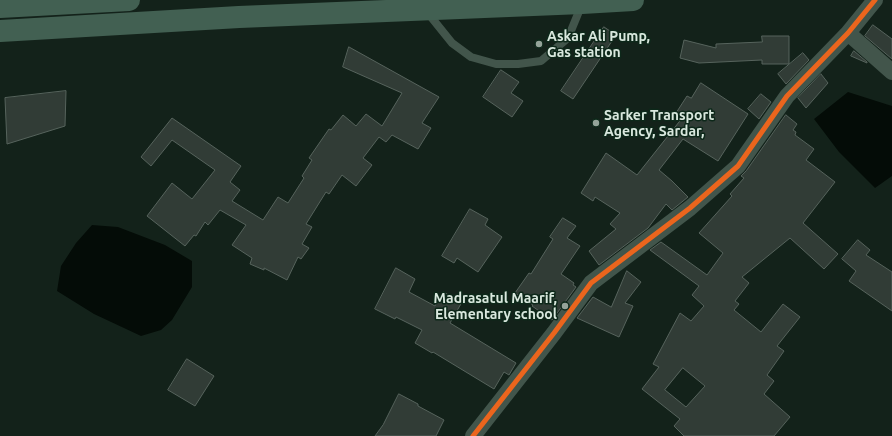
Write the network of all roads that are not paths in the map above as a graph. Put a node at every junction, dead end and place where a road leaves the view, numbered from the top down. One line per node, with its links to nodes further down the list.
1 (130, 0): 5 (highway)
2 (633, 0): 4 (highway)
3 (875, 0): 8 (street)
4 (582, 3): 6 (highway); 6 (lane)
5 (0, 7)
6 (424, 10): 7 (highway)
7 (0, 31)
8 (848, 33): 9 (street); 10 (street)
9 (892, 72)
10 (473, 436)

